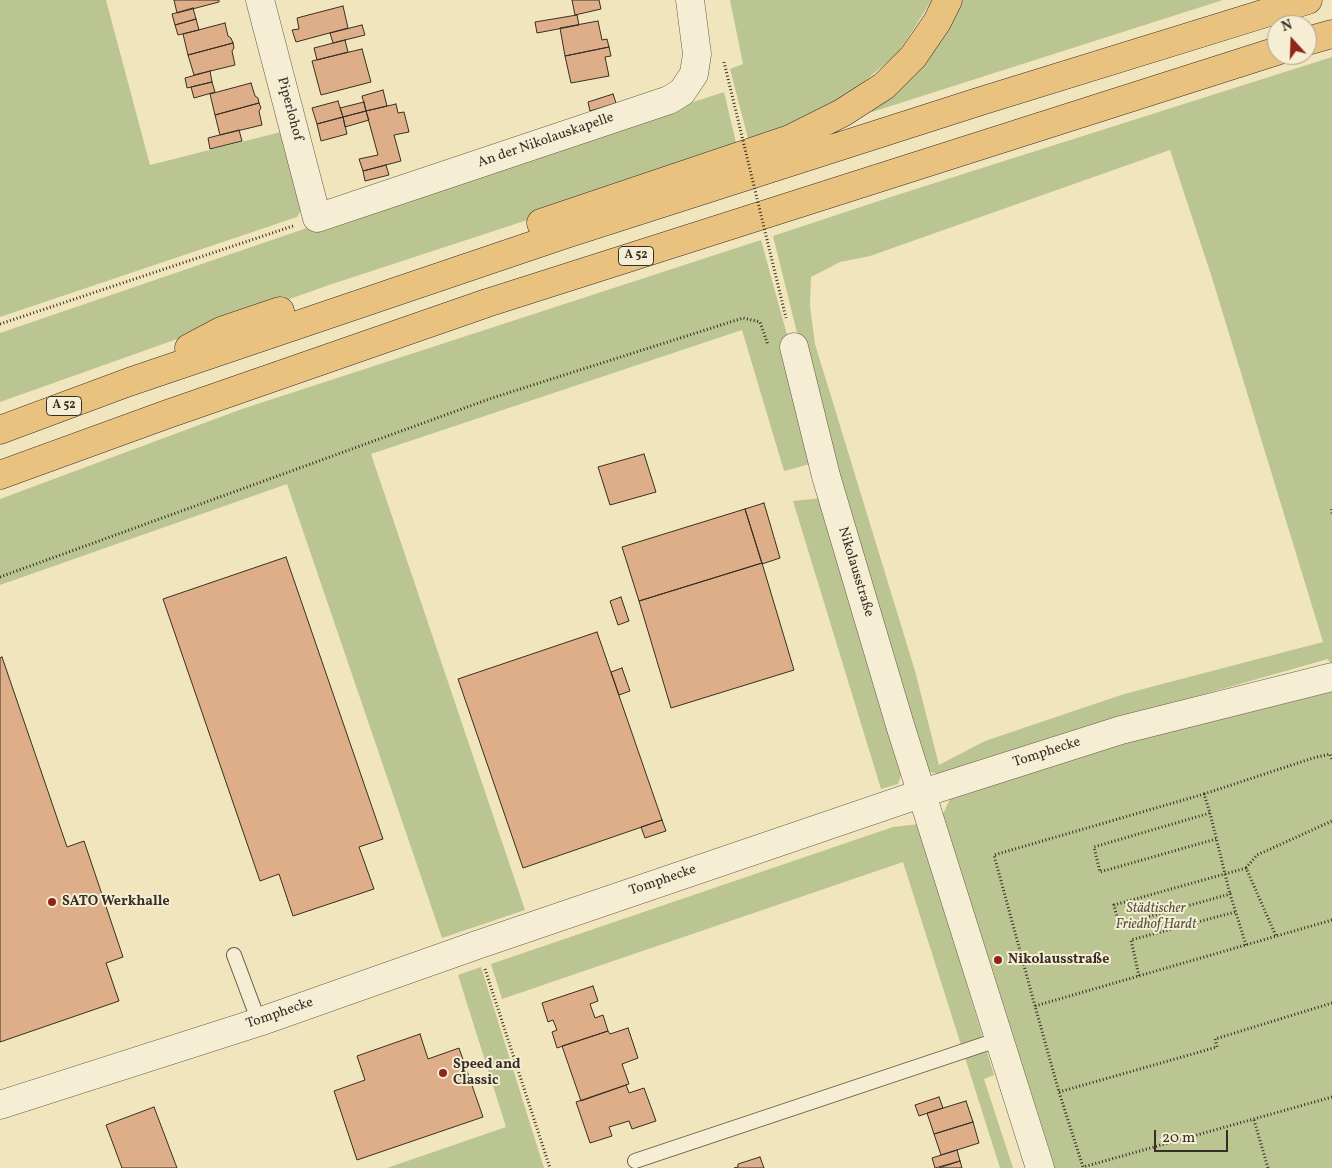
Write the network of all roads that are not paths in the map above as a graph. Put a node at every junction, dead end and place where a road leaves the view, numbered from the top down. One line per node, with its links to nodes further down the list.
1 (260, 0): 8 (street, Piperlohof)
2 (690, 0): 8 (street, An der Nikolauskapelle)
3 (948, 0): 10 (highway)
4 (1308, 0): 10 (highway, A 52)
5 (1332, 34): 6 (highway)
6 (1317, 39)
7 (1267, 54): 12 (highway, A 52)
8 (318, 218)
9 (782, 348): 14 (street, Nikolausstraße)
10 (129, 382): 11 (highway, A 52)
11 (0, 430)
12 (0, 475)
13 (1332, 677): 14 (street, Tomphecke)
14 (923, 793): 16 (street, Tomphecke); 17 (street, Nikolausstraße)
15 (234, 955): 16 (lane)
16 (259, 1022): 18 (street, Tomphecke)
17 (1000, 1039): 19 (lane); 20 (street, Nikolausstraße)
18 (0, 1105)
19 (636, 1160)
20 (1040, 1168)

